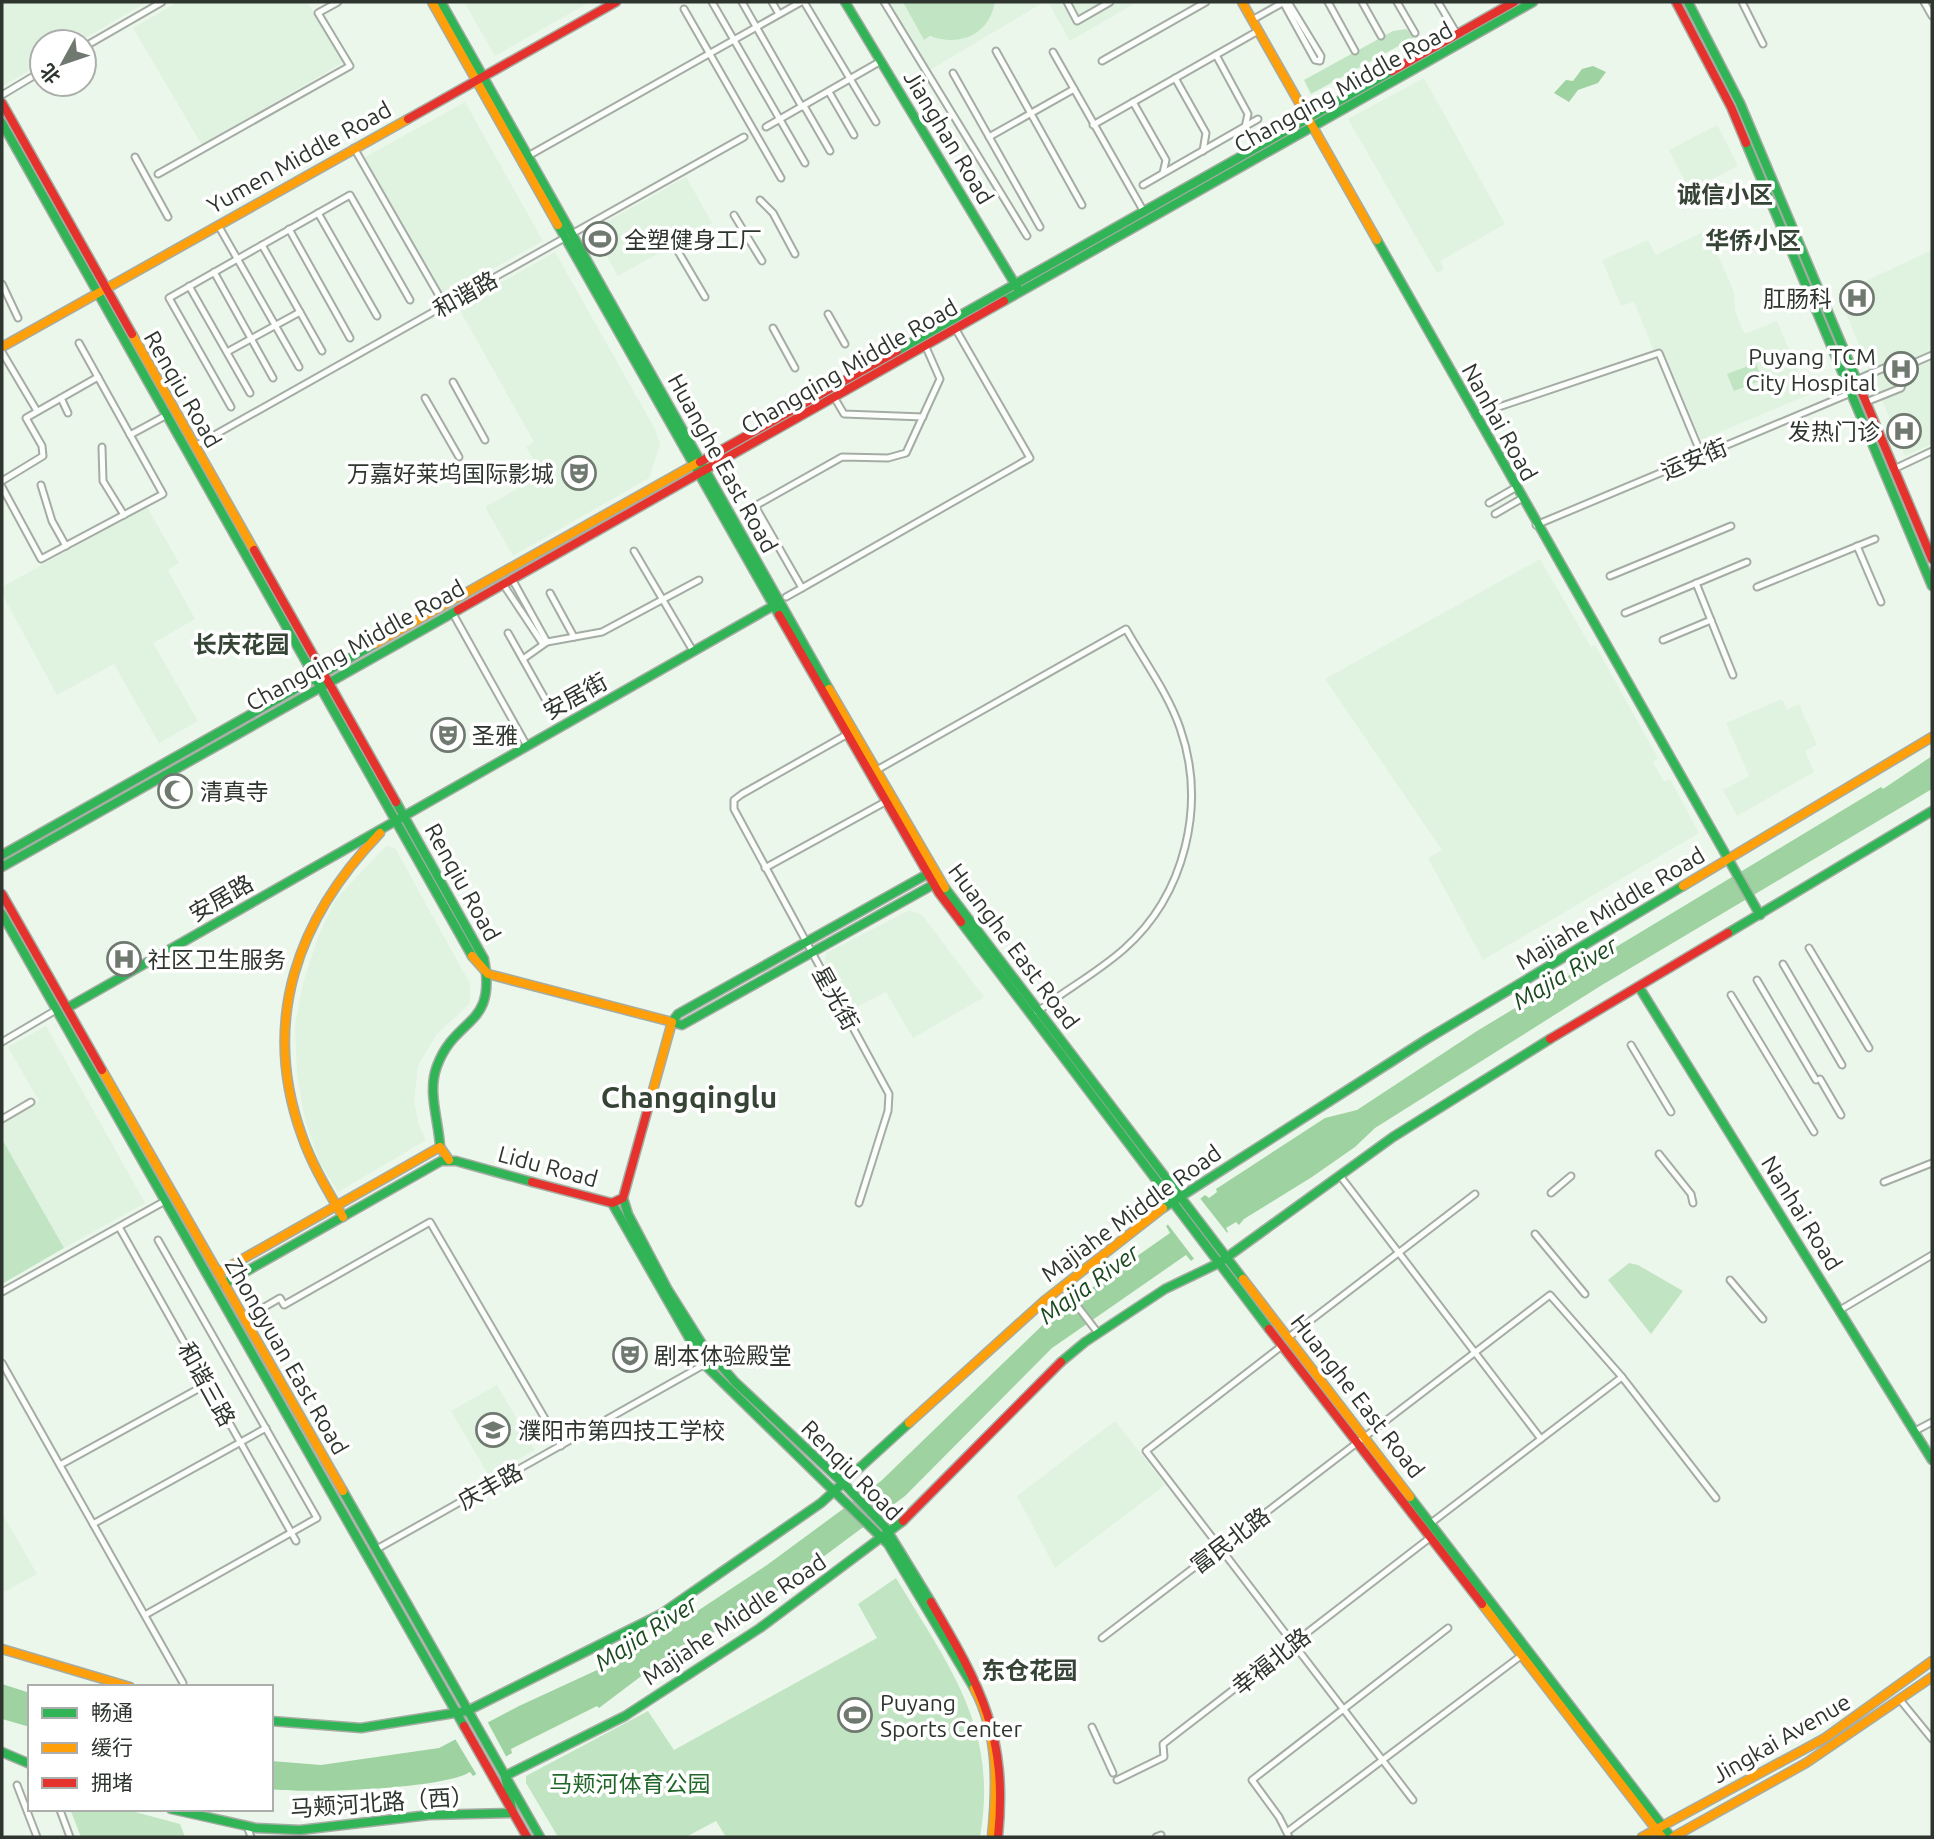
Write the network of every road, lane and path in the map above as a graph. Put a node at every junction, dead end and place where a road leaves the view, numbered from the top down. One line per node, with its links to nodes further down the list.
1 (162, 2): 38 (street)
2 (338, 2): 78 (street)
3 (432, 2): 49 (street, Huanghe East Road)
4 (441, 2): 49 (street, Huanghe East Road)
5 (616, 2): 49 (street, Yumen Middle Road)
6 (712, 2): 39 (street)
7 (742, 2): 33 (street)
8 (772, 2): 29 (street)
9 (803, 2): 29 (street); 52 (street)
10 (845, 2): 46 (street, Jianghan Road)
11 (884, 2): 91 (street)
12 (1066, 2): 27 (street)
13 (1110, 2): 27 (street)
14 (1206, 2): 47 (street)
15 (1242, 2): 32 (street, Nanhai Road)
16 (1285, 2): 30 (street); 32 (street)
17 (1328, 2): 42 (street)
18 (1362, 2): 37 (street)
19 (1397, 2): 35 (street)
20 (1438, 2): 36 (street)
21 (1514, 2): 36 (street, Changqing Middle Road)
22 (1533, 2): 63 (street, Changqing Middle Road)
23 (1676, 2): 132 (street)
24 (1688, 2): 128 (street)
25 (1742, 2): 40 (street)
26 (1924, 2): 31 (street)
27 (1100, 4)
28 (684, 9): 44 (street)
29 (779, 14): 33 (street)
30 (1292, 14): 30 (street)
31 (1932, 16)
32 (1252, 20): 34 (street, Nanhai Road)
33 (757, 27): 39 (street); 58 (street)
34 (1258, 31): 45 (street); 63 (street, Nanhai Road)
35 (1415, 33)
36 (1457, 34): 63 (street, Changqing Middle Road)
37 (1381, 36)
38 (98, 39)
39 (734, 40): 44 (street); 61 (street)
40 (1763, 44)
41 (996, 51): 59 (street)
42 (1355, 51)
43 (1053, 52): 53 (street)
44 (711, 54): 74 (street); 79 (street)
45 (1216, 55): 50 (street); 67 (street)
46 (881, 61): 52 (street); 98 (street, Jianghan Road)
47 (1102, 61)
48 (953, 73): 70 (street)
49 (480, 78): 71 (street, Yumen Middle Road); 74 (street, Huanghe East Road); 90 (street, Huanghe East Road)
50 (1175, 78): 56 (street); 73 (street)
51 (28, 79): 55 (street)
52 (850, 79): 54 (street); 62 (street)
53 (1073, 89): 59 (street); 65 (street)
54 (829, 92): 58 (street); 68 (street)
55 (2, 95)
56 (1133, 102): 65 (street); 77 (street)
57 (2, 103): 101 (street, Renqiu Road)
58 (803, 106): 61 (street); 72 (street)
59 (1032, 113): 70 (street); 82 (street)
60 (1258, 119): 67 (street)
61 (780, 120): 66 (street); 76 (street)
62 (876, 122)
63 (1310, 122): 84 (street, Changqing Middle Road); 102 (street, Changqing Middle Road); 140 (street, Nanhai Road)
64 (2, 123): 101 (street, Renqiu Road)
65 (1093, 125): 84 (street)
66 (766, 127)
67 (1245, 127): 73 (street)
68 (854, 135)
69 (744, 137): 90 (street, 和谐路)
70 (989, 137): 88 (street)
71 (354, 148): 87 (street, Yumen Middle Road); 105 (street)
72 (830, 151)
73 (1203, 151): 77 (street)
74 (528, 156): 90 (street, Huanghe East Road)
75 (135, 157): 86 (street)
76 (805, 163)
77 (1163, 173): 80 (street)
78 (158, 174)
79 (781, 178)
80 (1143, 185)
81 (760, 200): 94 (street)
82 (1082, 205)
83 (318, 212): 89 (street); 104 (street); 108 (street)
84 (1144, 212): 98 (street, Changqing Middle Road)
85 (734, 215): 96 (street)
86 (168, 217)
87 (218, 225): 95 (street); 101 (street, Yumen Middle Road)
88 (1040, 227)
89 (289, 229): 92 (street); 113 (street)
90 (568, 236): 105 (street, 和谐路); 150 (street, Huanghe East Road)
91 (1027, 236)
92 (262, 245): 95 (street); 106 (street)
93 (676, 248): 103 (street)
94 (795, 254)
95 (237, 259): 97 (street); 110 (street)
96 (762, 261)
97 (214, 272): 100 (street); 114 (street)
98 (1014, 283): 102 (street, Jianghan Road); 130 (street, Changqing Middle Road)
99 (2, 284): 109 (street)
100 (190, 286): 121 (street); 137 (street)
101 (101, 291): 118 (street, Yumen Middle Road); 141 (street, Renqiu Road); 146 (street, Renqiu Road)
102 (1020, 292): 112 (street, Changqing Middle Road)
103 (705, 297)
104 (410, 300)
105 (444, 306): 146 (street, 和谐路)
106 (300, 312): 110 (street); 119 (street)
107 (828, 314): 116 (street)
108 (377, 316)
109 (18, 318)
110 (276, 326): 114 (street); 123 (street)
111 (773, 328): 124 (street)
112 (955, 328): 117 (street, Changqing Middle Road); 175 (street)
113 (350, 338)
114 (252, 339): 121 (street); 127 (street)
115 (79, 343): 126 (street)
116 (845, 344)
117 (925, 345): 133 (street, Changqing Middle Road); 142 (street)
118 (2, 347)
119 (322, 351)
120 (2, 352): 138 (street)
121 (227, 352): 131 (street)
122 (1932, 355): 125 (street)
123 (299, 367)
124 (795, 368)
125 (1900, 369): 128 (street); 136 (street)
126 (98, 377): 134 (street); 143 (street)
127 (273, 378)
128 (1856, 380): 136 (street)
129 (453, 382): 144 (street)
130 (830, 388): 133 (street); 150 (street, Changqing Middle Road)
131 (250, 393)
132 (1851, 393): 148 (street, 运安街); 174 (street)
133 (834, 397): 142 (street); 152 (street, Changqing Middle Road)
134 (61, 398): 138 (street); 139 (street)
135 (425, 398): 149 (street)
136 (1866, 402): 151 (street)
137 (232, 407)
138 (37, 411): 153 (street)
139 (68, 413)
140 (1475, 415): 148 (street); 156 (street, Nanhai Road)
141 (165, 416): 143 (street); 146 (street, Renqiu Road)
142 (923, 417): 175 (street)
143 (130, 435): 160 (street)
144 (485, 440)
145 (102, 447): 160 (street)
146 (190, 449): 192 (street, Renqiu Road)
147 (1932, 451): 151 (street)
148 (1702, 456): 161 (street, 运安街)
149 (459, 457)
150 (697, 463): 152 (street, Huanghe East Road); 192 (street, Changqing Middle Road)
151 (1894, 469): 167 (street)
152 (702, 472): 170 (street, Changqing Middle Road); 181 (street, Huanghe East Road); 197 (street, Huanghe East Road)
153 (2, 481)
154 (41, 485): 164 (street)
155 (2, 487): 164 (street)
156 (1515, 488): 157 (street, Nanhai Road); 158 (street)
157 (1521, 499): 159 (street); 161 (street, Nanhai Road)
158 (1489, 503)
159 (1495, 514)
160 (124, 515): 164 (street)
161 (1536, 525): 202 (street, Nanhai Road)
162 (1731, 526): 169 (street)
163 (1875, 539): 165 (street)
164 (66, 546)
165 (1857, 546): 176 (street); 180 (street)
166 (634, 551): 179 (street)
167 (1932, 559)
168 (1746, 562): 172 (street)
169 (1610, 576)
170 (512, 579): 173 (street, Changqing Middle Road); 188 (street)
171 (699, 580): 179 (street)
172 (1696, 583): 183 (street); 184 (street)
173 (503, 584): 182 (street, Changqing Middle Road); 188 (street)
174 (1932, 586)
175 (802, 587): 178 (street)
176 (1757, 587)
177 (550, 593): 186 (street)
178 (786, 597)
179 (663, 599): 186 (street); 189 (street)
180 (1881, 602)
181 (773, 606): 189 (street, 安居街); 194 (street, Huanghe East Road)
182 (452, 612): 192 (street, Changqing Middle Road); 196 (street)
183 (1625, 613)
184 (1711, 620): 187 (street); 191 (street)
185 (508, 633): 190 (street)
186 (574, 637): 188 (street)
187 (1663, 640)
188 (545, 643): 190 (street)
189 (693, 652): 196 (street, 安居街)
190 (523, 659): 193 (street)
191 (1733, 675)
192 (322, 680): 200 (street, Renqiu Road); 201 (street, Changqing Middle Road); 203 (street, Changqing Middle Road)
193 (548, 704)
194 (846, 734): 198 (street, Huanghe East Road); 204 (street, 星光街)
195 (1932, 737): 202 (street, Majiahe Middle Road)
196 (527, 746): 200 (street, 安居街)
197 (875, 771): 205 (street, Huanghe East Road); 220 (street)
198 (885, 802): 204 (street); 205 (street, Huanghe East Road)
199 (1932, 811): 209 (street, Majiahe Middle Road)
200 (399, 818): 214 (street, Renqiu Road); 218 (street, 安居路); 247 (street)
201 (2, 855)
202 (1730, 864): 209 (street, Nanhai Road); 242 (street, Majiahe Middle Road)
203 (2, 867)
204 (765, 868): 210 (street, 星光街)
205 (930, 873): 206 (street, Huanghe East Road); 210 (street)
206 (937, 882): 212 (street); 220 (street, Huanghe East Road); 242 (street, Huanghe East Road)
207 (2, 894): 218 (street, Zhongyuan East Road)
208 (2, 914): 219 (street, Zhongyuan East Road)
209 (1760, 915): 216 (street, Majiahe Middle Road)
210 (805, 942): 212 (street, 星光街); 221 (street)
211 (1809, 948): 224 (street)
212 (811, 953): 221 (street); 245 (street, 星光街)
213 (1783, 964): 225 (street)
214 (488, 974): 221 (street); 232 (street)
215 (1756, 980): 229 (street)
216 (1639, 987): 237 (street, Majiahe Middle Road); 263 (street, Nanhai Road)
217 (1731, 995): 231 (street)
218 (67, 1009): 257 (street, Zhongyuan East Road)
219 (57, 1010): 222 (street); 243 (street, Zhongyuan East Road)
220 (1037, 1012): 242 (street, Huanghe East Road)
221 (672, 1022): 241 (street, Lidu Road)
222 (2, 1042)
223 (1631, 1045): 228 (street)
224 (1869, 1048)
225 (1842, 1065)
226 (32, 1102): 230 (street)
227 (2, 1108): 230 (street)
228 (1671, 1112)
229 (1841, 1115)
230 (4, 1118)
231 (1814, 1132)
232 (440, 1147): 234 (street); 247 (street)
233 (1659, 1154): 246 (street)
234 (449, 1160): 244 (street, Lidu Road); 248 (street)
235 (1932, 1163): 238 (street)
236 (1572, 1176): 239 (street)
237 (1341, 1177): 253 (street); 255 (street, Majiahe Middle Road)
238 (1884, 1182)
239 (1551, 1193)
240 (1475, 1194): 253 (street)
241 (623, 1198): 244 (street, Lidu Road); 269 (street, Renqiu Road)
242 (1175, 1200): 252 (street, Huanghe East Road); 260 (street, Majiahe Middle Road)
243 (165, 1201): 249 (street); 310 (street, Zhongyuan East Road)
244 (612, 1203): 271 (street, Renqiu Road)
245 (859, 1203)
246 (1693, 1203)
247 (337, 1206): 248 (street); 257 (street)
248 (343, 1217): 259 (street)
249 (119, 1227): 261 (street); 275 (street, 和谐三路)
250 (1535, 1234): 262 (street)
251 (158, 1241): 277 (street)
252 (1213, 1248): 255 (street, Huanghe East Road); 256 (street, Huanghe East Road)
253 (1399, 1253): 267 (street); 268 (street)
254 (1932, 1255): 263 (street)
255 (1227, 1258): 256 (street, Majiahe Middle Road); 267 (street, Huanghe East Road)
256 (1219, 1263): 266 (street, Majiahe Middle Road); 267 (street, Huanghe East Road)
257 (218, 1273): 259 (street, Zhongyuan East Road)
258 (1730, 1280): 265 (street)
259 (224, 1284): 264 (street, Zhongyuan East Road)
260 (1062, 1286): 266 (street); 286 (street, Majiahe Middle Road)
261 (2, 1292)
262 (1585, 1294)
263 (1840, 1310): 278 (street, Nanhai Road)
264 (244, 1319): 282 (street); 296 (street, Zhongyuan East Road)
265 (1762, 1319)
266 (1096, 1331): 292 (street, Majiahe Middle Road)
267 (1285, 1342): 280 (street, Huanghe East Road); 295 (street)
268 (1475, 1352): 273 (street, 富民北路); 279 (street); 280 (street, 富民北路)
269 (714, 1359): 271 (street, 庆丰路); 286 (street, Renqiu Road)
270 (2, 1363): 272 (street)
271 (704, 1364): 282 (street, 庆丰路); 287 (street, Renqiu Road)
272 (10, 1376): 274 (street); 285 (street)
273 (1622, 1377): 279 (street); 288 (street)
274 (2, 1381)
275 (206, 1384): 281 (street, 和谐三路); 285 (street)
276 (1932, 1422): 278 (street)
277 (266, 1428): 281 (street); 291 (street)
278 (1914, 1431): 283 (street, Nanhai Road)
279 (1541, 1438): 289 (street)
280 (1361, 1440): 289 (street, Huanghe East Road); 293 (street, Huanghe East Road); 295 (street, 富民北路)
281 (240, 1443): 290 (street); 291 (street, 和谐三路)
282 (561, 1446): 296 (street, 庆丰路)
283 (1930, 1450): 284 (street, Nanhai Road)
284 (1932, 1460)
285 (60, 1465): 290 (street)
286 (843, 1484): 287 (street, Majiahe Middle Road); 292 (street, Renqiu Road)
287 (835, 1491): 292 (street, Renqiu Road); 309 (street, Majiahe Middle Road)
288 (1716, 1498)
289 (1431, 1523): 326 (street, Huanghe East Road)
290 (93, 1524): 297 (street)
291 (291, 1532): 294 (street, 和谐三路); 297 (street)
292 (883, 1533): 318 (street, Majiahe Middle Road); 333 (street, Renqiu Road); 334 (street, Renqiu Road)
293 (1431, 1537): 300 (street, 幸福北路); 302 (street, Huanghe East Road)
294 (296, 1541)
295 (1220, 1547): 299 (street, 富民北路); 300 (street)
296 (375, 1550): 309 (street, Zhongyuan East Road)
297 (145, 1615): 305 (street)
298 (1448, 1629): 308 (street)
299 (1102, 1638)
300 (1293, 1643): 308 (street); 319 (street, 幸福北路)
301 (2, 1649): 306 (street)
302 (1522, 1655): 315 (street); 326 (street, Huanghe East Road)
303 (1932, 1661): 326 (street, Jingkai Avenue)
304 (1932, 1677): 307 (street, Jingkai Avenue)
305 (183, 1683)
306 (123, 1685)
307 (1901, 1701): 313 (street); 336 (street, Jingkai Avenue)
308 (1343, 1709): 315 (street); 327 (street)
309 (467, 1711): 310 (street, Majiahe Middle Road); 318 (street, Zhongyuan East Road)
310 (455, 1713): 311 (street, Majiahe Middle Road); 324 (street, Zhongyuan East Road)
311 (273, 1721)
312 (1092, 1727): 317 (street)
313 (1932, 1739)
314 (2, 1752): 316 (street)
315 (1383, 1760): 321 (street); 327 (street)
316 (28, 1763)
317 (1113, 1773)
318 (505, 1776): 324 (street); 332 (street, Zhongyuan East Road)
319 (1117, 1780)
320 (17, 1785): 328 (street)
321 (1413, 1800)
322 (60, 1811): 329 (street)
323 (180, 1811): 325 (street, 马颊河北路（西）)
324 (513, 1813): 325 (street, 马颊河北路（西）); 331 (street, Zhongyuan East Road)
325 (247, 1826): 330 (street)
326 (1660, 1831): 335 (street, Jingkai Avenue); 336 (street, Huanghe East Road)
327 (1288, 1835)
328 (37, 1837)
329 (70, 1837)
330 (251, 1837)
331 (527, 1837)
332 (540, 1837)
333 (992, 1837)
334 (998, 1837)
335 (1642, 1837)
336 (1672, 1837)

